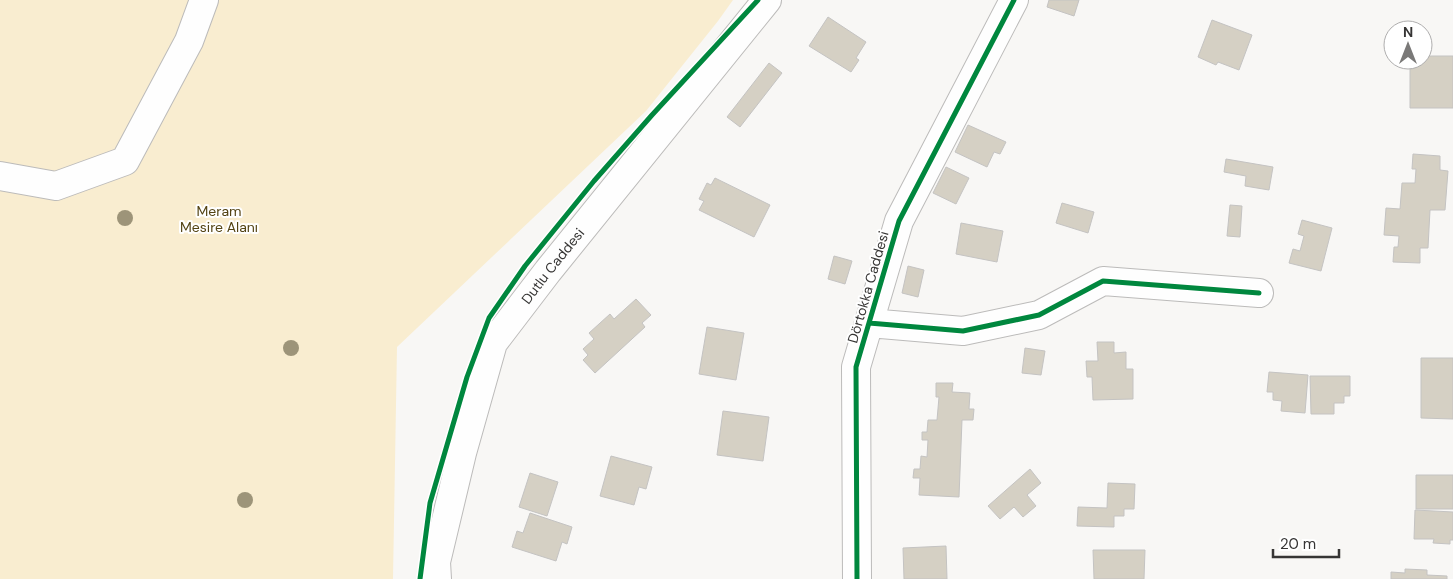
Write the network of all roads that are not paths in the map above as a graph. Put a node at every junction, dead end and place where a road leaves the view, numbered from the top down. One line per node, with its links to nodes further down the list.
1 (204, 0): 5 (main road)
2 (767, 0): 8 (main road, Dutlu Caddesi)
3 (780, 0): 9 (main road, Dutlu Caddesi)
4 (1014, 0): 7 (main road, Dörtokka Caddesi)
5 (0, 176)
6 (1260, 294): 7 (main road)
7 (869, 323): 10 (main road, Dörtokka Caddesi)
8 (437, 579)
9 (452, 579)
10 (857, 579)

